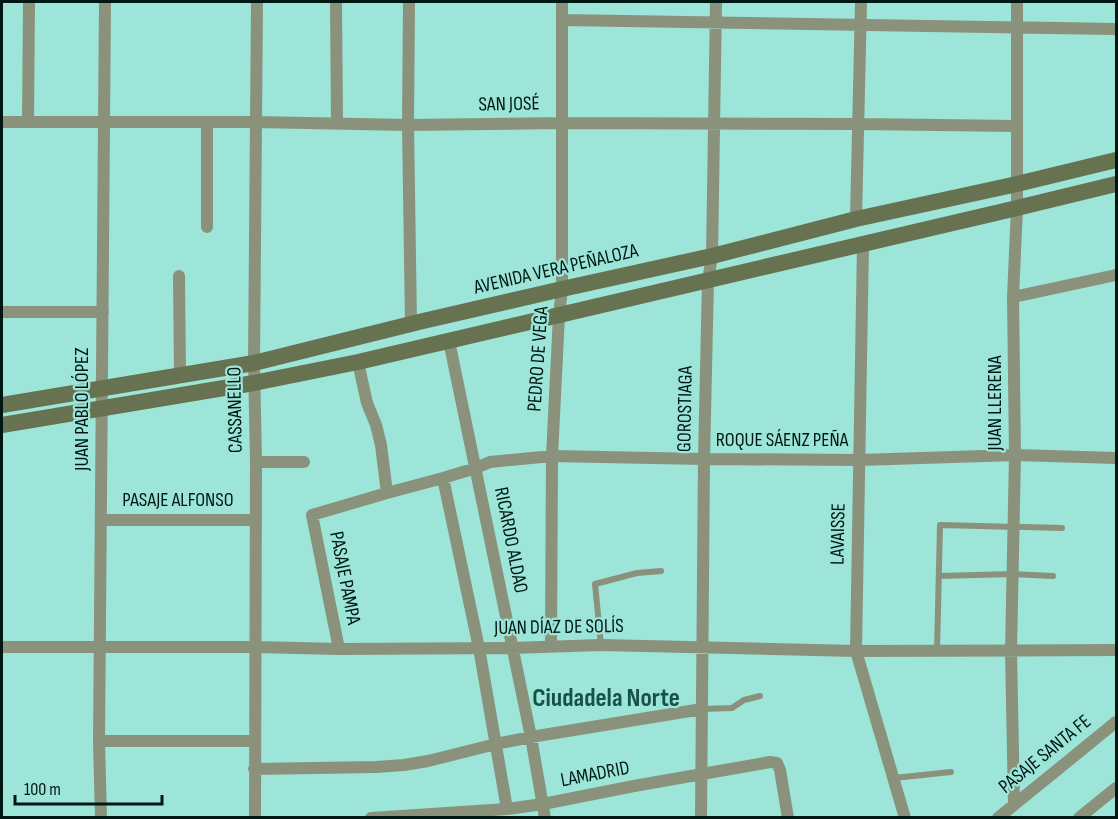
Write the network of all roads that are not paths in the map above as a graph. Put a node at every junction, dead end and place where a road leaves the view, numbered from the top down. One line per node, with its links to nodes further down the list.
1 (29, 2): 16 (street)
2 (105, 2): 17 (street, JUAN PABLO LÓPEZ)
3 (257, 2): 19 (street, CASSANELLO)
4 (336, 2): 20 (street)
5 (409, 2): 24 (street)
6 (562, 2): 10 (street, PEDRO DE VEGA)
7 (716, 2): 11 (street, GOROSTIAGA)
8 (861, 2): 12 (street)
9 (1017, 2): 13 (street, JUAN LLERENA)
10 (562, 20): 11 (street); 21 (street, PEDRO DE VEGA)
11 (716, 22): 12 (street); 22 (street, GOROSTIAGA)
12 (861, 24): 13 (street); 23 (street)
13 (1017, 27): 14 (street); 25 (street, JUAN LLERENA)
14 (1116, 28)
15 (2, 122): 16 (street, SAN JOSÉ)
16 (28, 122): 17 (street, SAN JOSÉ)
17 (105, 122): 18 (street, SAN JOSÉ); 40 (street, JUAN PABLO LÓPEZ)
18 (207, 122): 19 (street, SAN JOSÉ); 31 (street)
19 (256, 122): 20 (street, SAN JOSÉ); 45 (street, CASSANELLO)
20 (337, 123): 24 (street, SAN JOSÉ)
21 (561, 123): 22 (street, SAN JOSÉ); 24 (street, SAN JOSÉ); 37 (street, PEDRO DE VEGA)
22 (715, 124): 23 (street, SAN JOSÉ); 33 (street, GOROSTIAGA)
23 (859, 124): 25 (street, SAN JOSÉ); 30 (street)
24 (408, 125): 42 (street)
25 (1017, 126): 27 (street, JUAN LLERENA)
26 (1116, 160): 27 (main road, AVENIDA VERA PEÑALOZA)
27 (1017, 184): 29 (street, JUAN LLERENA); 30 (main road, AVENIDA VERA PEÑALOZA)
28 (1116, 184): 29 (main road)
29 (1017, 208): 32 (main road); 38 (street, JUAN LLERENA)
30 (856, 219): 33 (main road, AVENIDA VERA PEÑALOZA)
31 (207, 226)
32 (862, 244): 36 (main road); 56 (street, LAVAISSE)
33 (712, 256): 36 (street, GOROSTIAGA); 37 (main road, AVENIDA VERA PEÑALOZA)
34 (1116, 275): 38 (street)
35 (179, 276): 46 (street)
36 (708, 281): 41 (main road); 55 (street, GOROSTIAGA)
37 (562, 289): 41 (street, PEDRO DE VEGA); 42 (main road, AVENIDA VERA PEÑALOZA)
38 (1013, 297): 52 (street, JUAN LLERENA)
39 (2, 312): 40 (street)
40 (103, 312): 48 (street, JUAN PABLO LÓPEZ)
41 (559, 315): 43 (main road); 53 (street, PEDRO DE VEGA)
42 (411, 324): 45 (main road, AVENIDA VERA PEÑALOZA)
43 (449, 341): 44 (main road); 59 (street, RICARDO ALDAO)
44 (358, 362): 47 (main road); 61 (street)
45 (254, 363): 46 (main road, AVENIDA VERA PEÑALOZA); 47 (street, CASSANELLO)
46 (180, 376): 48 (main road, AVENIDA VERA PEÑALOZA)
47 (254, 383): 50 (main road); 57 (street, CASSANELLO)
48 (102, 389): 49 (main road, AVENIDA VERA PEÑALOZA); 50 (street, JUAN PABLO LÓPEZ)
49 (2, 405)
50 (102, 409): 51 (main road); 63 (street, JUAN PABLO LÓPEZ)
51 (2, 425)
52 (1015, 455): 54 (street, ROQUE SÁENZ PEÑA); 56 (street, ROQUE SÁENZ PEÑA); 65 (street, JUAN LLERENA)
53 (552, 456): 55 (street, ROQUE SÁENZ PEÑA); 59 (street, ROQUE SÁENZ PEÑA); 73 (street, PEDRO DE VEGA)
54 (1116, 458)
55 (704, 459): 56 (street, ROQUE SÁENZ PEÑA); 76 (street, GOROSTIAGA)
56 (859, 460): 81 (street, LAVAISSE)
57 (256, 462): 58 (street); 64 (street, CASSANELLO)
58 (304, 462)
59 (476, 468): 60 (street, ROQUE SÁENZ PEÑA); 78 (street, RICARDO ALDAO)
60 (443, 478): 61 (street, ROQUE SÁENZ PEÑA); 77 (street)
61 (387, 493): 62 (street, ROQUE SÁENZ PEÑA)
62 (312, 515): 79 (street, PASAJE PAMPA)
63 (101, 520): 64 (street, PASAJE ALFONSO); 72 (street, JUAN PABLO LÓPEZ)
64 (256, 520): 75 (street, CASSANELLO)
65 (1013, 527): 66 (lane); 68 (street, JUAN LLERENA); 69 (lane)
66 (1062, 528)
67 (661, 571): 71 (lane)
68 (1012, 574): 69 (lane); 70 (lane); 83 (street, JUAN LLERENA)
69 (939, 576): 82 (lane)
70 (1053, 576)
71 (602, 645): 73 (street, JUAN DÍAZ DE SOLÍS); 76 (street, JUAN DÍAZ DE SOLÍS)
72 (100, 646): 74 (street, JUAN DÍAZ DE SOLÍS); 75 (street, JUAN DÍAZ DE SOLÍS); 88 (street, JUAN PABLO LÓPEZ)
73 (551, 646): 78 (street, JUAN DÍAZ DE SOLÍS)
74 (2, 647)
75 (255, 647): 79 (street, JUAN DÍAZ DE SOLÍS); 89 (street, CASSANELLO)
76 (703, 647): 81 (street, JUAN DÍAZ DE SOLÍS); 85 (street, GOROSTIAGA)
77 (479, 648): 78 (street, JUAN DÍAZ DE SOLÍS); 79 (street, JUAN DÍAZ DE SOLÍS); 90 (street)
78 (512, 648): 87 (street, RICARDO ALDAO)
79 (339, 649)
80 (1116, 650): 83 (street, JUAN DÍAZ DE SOLÍS)
81 (856, 651): 82 (street, JUAN DÍAZ DE SOLÍS); 94 (street, LAVAISSE)
82 (937, 651): 83 (street, JUAN DÍAZ DE SOLÍS)
83 (1011, 651): 97 (street, JUAN LLERENA)
84 (760, 696): 85 (lane)
85 (702, 709): 87 (street); 93 (street, GOROSTIAGA)
86 (1116, 722): 97 (street, PASAJE SANTA FE)
87 (531, 737): 90 (street); 96 (street, RICARDO ALDAO)
88 (99, 741): 89 (street); 102 (street, JUAN PABLO LÓPEZ)
89 (254, 741): 91 (street, CASSANELLO)
90 (496, 744): 91 (street); 98 (street)
91 (254, 769): 103 (street, CASSANELLO)
92 (951, 772): 94 (lane)
93 (701, 775): 96 (street, LAMADRID); 106 (street, GOROSTIAGA); 107 (street, LAMADRID)
94 (894, 778): 108 (street, LAVAISSE)
95 (1116, 788): 101 (street)
96 (543, 804): 98 (street, LAMADRID); 105 (street, RICARDO ALDAO)
97 (1014, 804): 109 (street, PASAJE SANTA FE)
98 (507, 809): 99 (street, LAMADRID)
99 (485, 814): 100 (street, LAMADRID)
100 (415, 816): 104 (street, LAMADRID)
101 (1083, 816)
102 (101, 818)
103 (255, 818)
104 (371, 818)
105 (545, 818)
106 (701, 818)
107 (788, 818)
108 (905, 818)
109 (998, 818)

